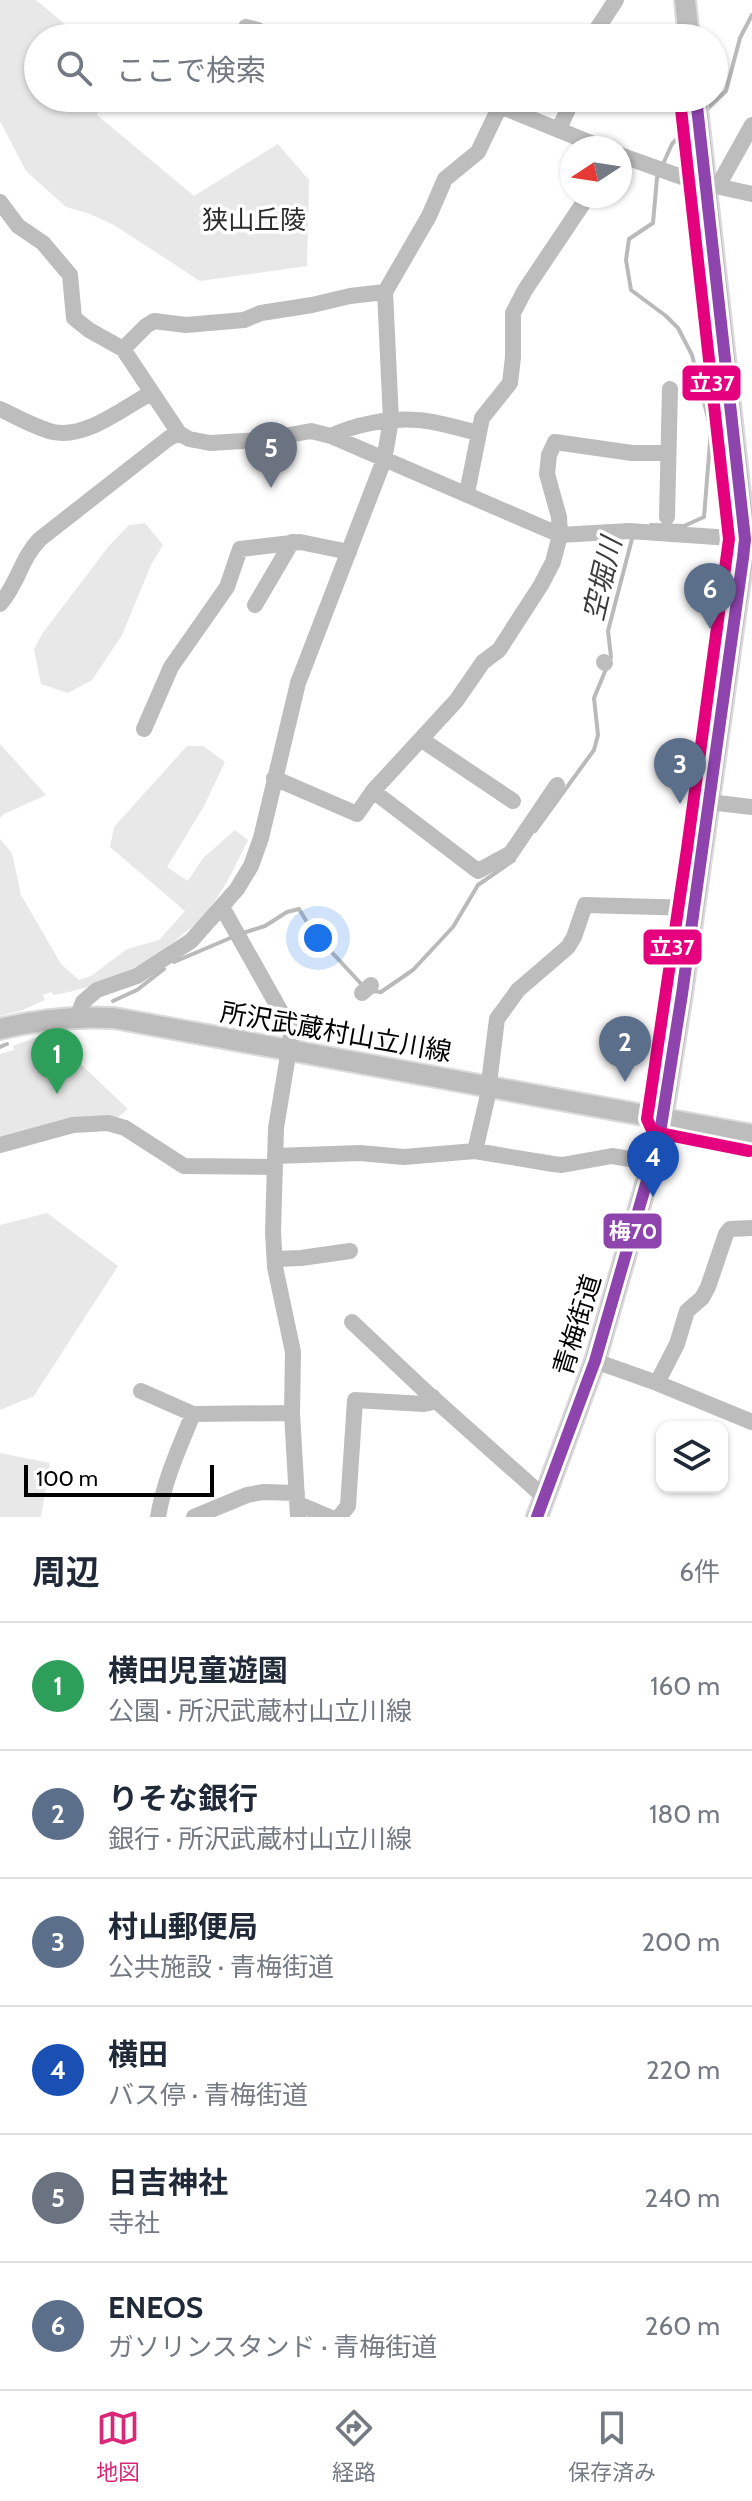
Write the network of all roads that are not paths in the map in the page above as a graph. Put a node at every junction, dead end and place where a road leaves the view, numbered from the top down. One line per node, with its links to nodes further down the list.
1 (616, 0): 3 (street)
2 (685, 0): 4 (main road)
3 (600, 24)
4 (688, 24)
5 (492, 112): 17 (street)
6 (519, 112): 10 (street)
7 (567, 112): 10 (street)
8 (697, 112): 13 (main road, 青梅街道)
9 (752, 125): 13 (street)
10 (559, 129): 11 (street)
11 (575, 136)
12 (632, 159): 13 (street)
13 (712, 185): 14 (street); 31 (main road, 青梅街道)
14 (752, 194)
15 (0, 202): 18 (street)
16 (580, 208): 24 (street)
17 (385, 292): 18 (street); 22 (street)
18 (123, 349): 20 (street)
19 (670, 389): 26 (street)
20 (151, 393): 21 (street); 23 (street)
21 (0, 409)
22 (391, 420): 24 (street); 25 (street); 27 (street)
23 (179, 433): 25 (street); 34 (street)
24 (479, 433): 28 (street)
25 (331, 436): 27 (street)
26 (668, 453): 29 (street); 30 (street)
27 (384, 460): 28 (street); 33 (street)
28 (467, 493): 30 (street)
29 (667, 517)
30 (560, 535): 31 (street); 37 (street)
31 (748, 540): 42 (main road, 青梅街道)
32 (292, 542): 33 (street); 35 (street); 36 (street)
33 (349, 552): 38 (street)
34 (0, 604)
35 (255, 605)
36 (144, 729)
37 (422, 740): 40 (street); 41 (street)
38 (274, 778): 40 (street); 44 (street)
39 (557, 785): 40 (street)
40 (373, 791)
41 (513, 801)
42 (709, 802): 43 (street); 45 (main road, 青梅街道)
43 (752, 807)
44 (222, 907): 46 (street); 48 (street)
45 (694, 908): 49 (street); 50 (main road, 青梅街道)
46 (78, 1016): 47 (main road, 所沢武蔵村山立川線); 48 (main road, 所沢武蔵村山立川線)
47 (0, 1029)
48 (288, 1049): 49 (main road, 所沢武蔵村山立川線); 54 (street)
49 (488, 1086): 50 (main road, 所沢武蔵村山立川線); 53 (street)
50 (663, 1118): 51 (main road, 所沢武蔵村山立川線); 55 (main road, 青梅街道)
51 (752, 1135)
52 (0, 1145): 54 (street)
53 (475, 1151): 54 (street); 55 (street)
54 (275, 1161): 58 (street)
55 (653, 1163): 60 (main road, 青梅街道)
56 (752, 1228): 61 (street)
57 (350, 1251): 58 (street)
58 (275, 1259): 64 (street)
59 (352, 1322): 63 (street)
60 (595, 1361): 61 (street); 67 (main road, 青梅街道)
61 (657, 1383): 66 (street)
62 (141, 1391): 65 (street)
63 (433, 1397): 67 (street); 72 (street)
64 (292, 1413): 65 (street); 68 (street)
65 (193, 1414): 69 (street)
66 (752, 1422)
67 (544, 1497): 73 (main road, 青梅街道)
68 (298, 1505): 70 (street); 71 (street)
69 (158, 1517)
70 (194, 1517)
71 (329, 1517)
72 (339, 1517)
73 (537, 1517)

